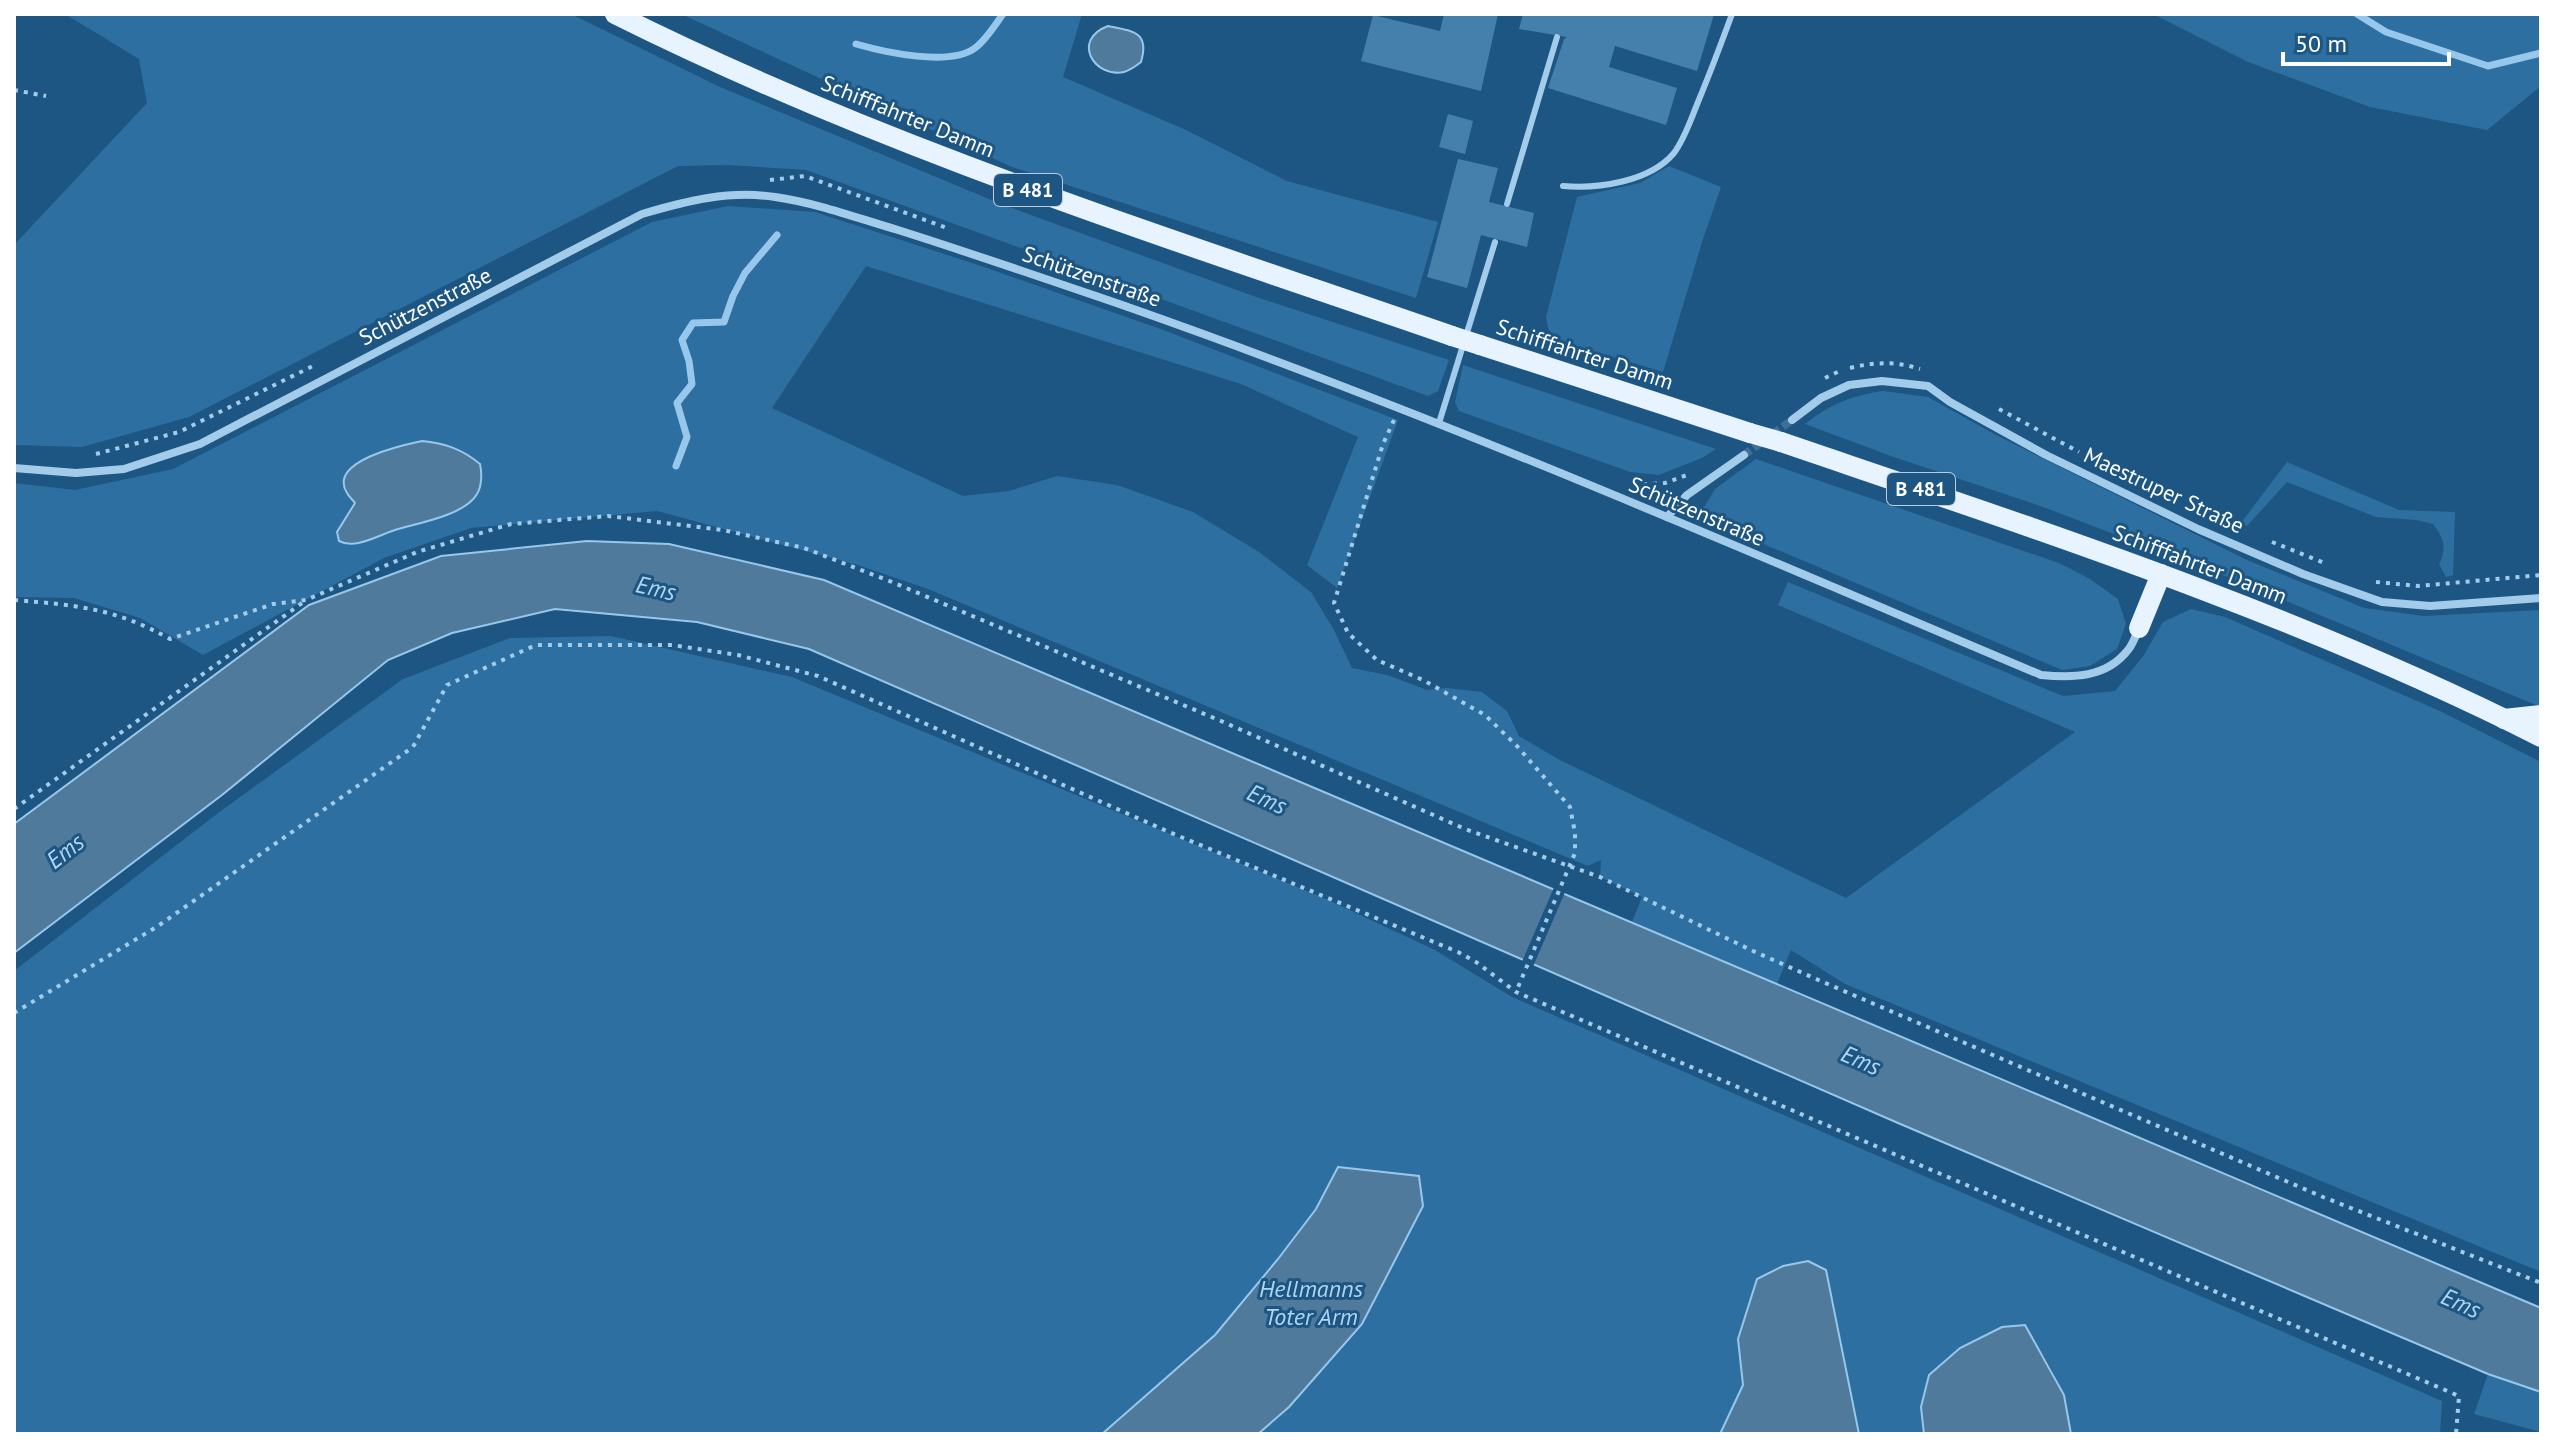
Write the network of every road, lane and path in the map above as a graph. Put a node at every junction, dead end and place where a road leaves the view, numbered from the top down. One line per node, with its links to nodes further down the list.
1 (615, 14): 27 (main road, Schifffahrter Damm / B 481, bridge)
2 (1732, 14): 7 (lane)
3 (1557, 37): 8 (lane)
4 (14, 90): 5 (path)
5 (46, 96)
6 (761, 180): 9 (path)
7 (1563, 186)
8 (1507, 204)
9 (954, 230)
10 (1495, 242): 17 (lane)
11 (320, 363): 19 (path)
12 (1928, 372): 13 (path)
13 (1821, 380)
14 (1400, 408): 17 (street, Schützenstraße); 21 (street, Schützenstraße); 38 (path)
15 (1997, 408): 18 (path)
16 (1792, 420): 30 (street, Maestruper Straße)
17 (1439, 423): 24 (street, Schützenstraße)
18 (2080, 452)
19 (95, 455)
20 (1744, 455): 24 (street)
21 (14, 468)
22 (1694, 473): 23 (path)
23 (1626, 483)
24 (1667, 517): 33 (street, Schützenstraße)
25 (2271, 541): 26 (path)
26 (2327, 564)
27 (2161, 574): 33 (main road); 35 (main road, Schifffahrter Damm / B 481)
28 (2541, 575): 29 (path)
29 (2369, 582)
30 (2541, 598)
31 (14, 600): 32 (path)
32 (306, 600): 37 (path); 38 (path)
33 (2139, 628)
34 (2541, 715): 35 (main road)
35 (2504, 719): 36 (main road, Schifffahrter Damm / B 481)
36 (2541, 737)
37 (14, 809)
38 (1569, 869): 39 (path); 41 (path)
39 (1516, 992): 40 (path); 42 (path)
40 (14, 1013)
41 (2541, 1283)
42 (2456, 1434)

